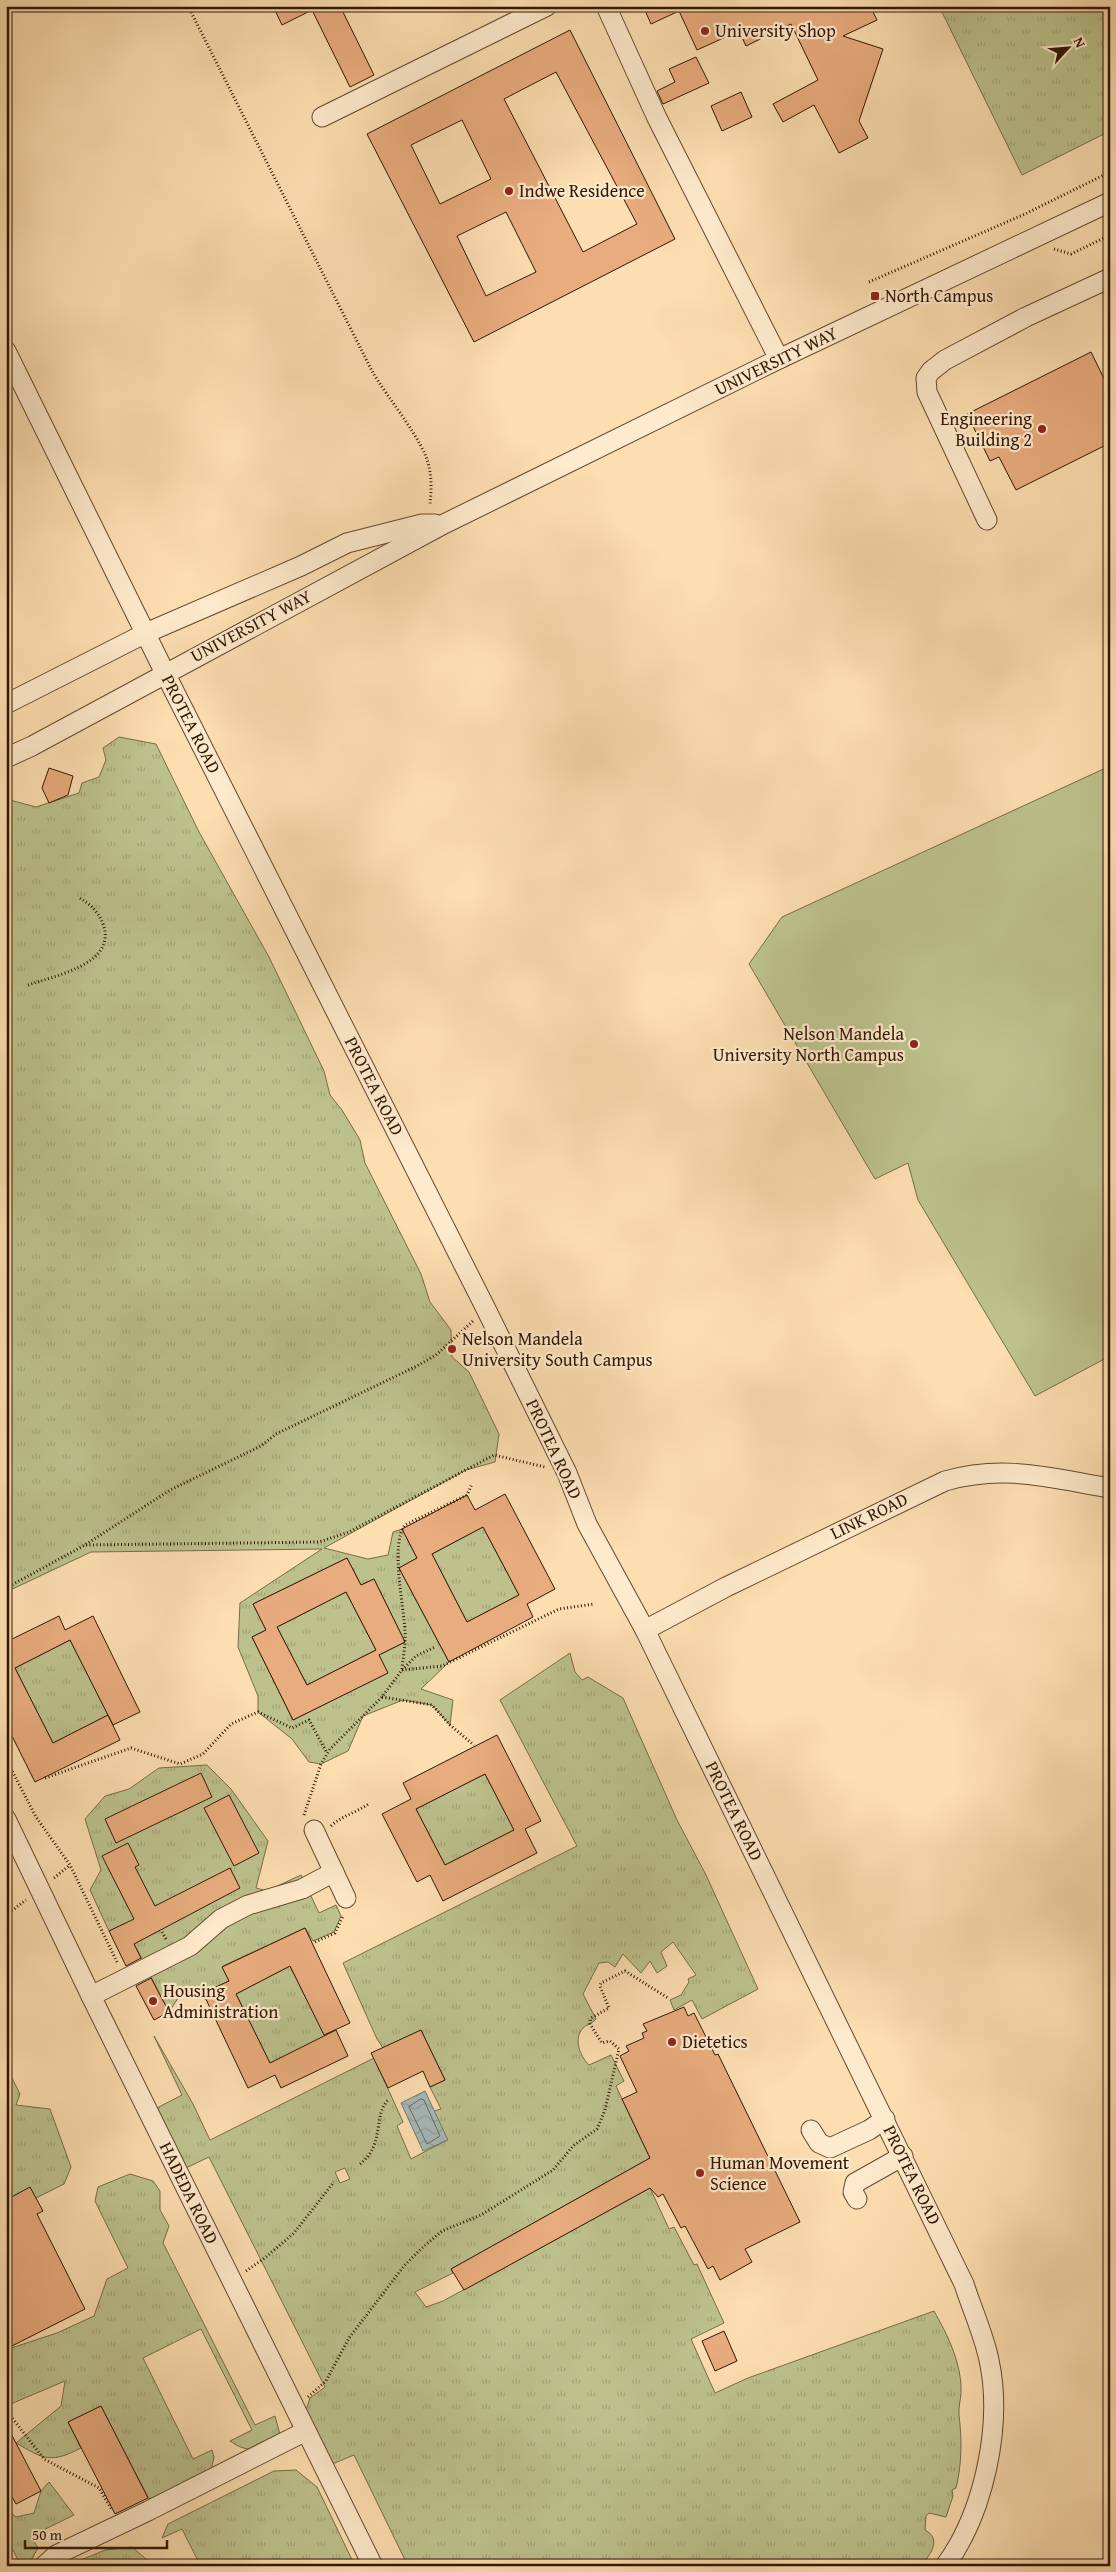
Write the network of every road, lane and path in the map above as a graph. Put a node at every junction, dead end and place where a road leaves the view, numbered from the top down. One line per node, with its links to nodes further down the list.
1 (188, 6): 12 (path)
2 (546, 6): 4 (lane)
3 (606, 6): 10 (lane)
4 (322, 117)
5 (1110, 172): 8 (path)
6 (1110, 202): 10 (lane, UNIVERSITY WAY)
7 (1110, 278): 11 (lane)
8 (869, 282)
9 (6, 351): 14 (lane, PROTEA ROAD)
10 (779, 359): 13 (lane, UNIVERSITY WAY)
11 (987, 520)
12 (422, 524): 13 (lane, UNIVERSITY WAY); 14 (lane, UNIVERSITY WAY)
13 (444, 524): 15 (lane, UNIVERSITY WAY)
14 (146, 633): 15 (lane, PROTEA ROAD); 16 (lane, UNIVERSITY WAY)
15 (165, 673): 17 (lane, UNIVERSITY WAY); 20 (lane, PROTEA ROAD)
16 (6, 704)
17 (6, 758)
18 (78, 897): 19 (path)
19 (28, 985)
20 (486, 1309): 21 (lane, PROTEA ROAD); 24 (path)
21 (567, 1473): 24 (path); 27 (lane, PROTEA ROAD)
22 (472, 1484): 29 (path)
23 (1110, 1488): 27 (lane, LINK ROAD)
24 (85, 1545): 25 (path)
25 (6, 1588)
26 (594, 1604): 29 (path)
27 (645, 1630): 45 (lane, PROTEA ROAD)
28 (435, 1647): 29 (path)
29 (402, 1670): 30 (path)
30 (382, 1696): 31 (path); 32 (path)
31 (474, 1744)
32 (328, 1753): 34 (path); 37 (path)
33 (6, 1759): 41 (path)
34 (45, 1778)
35 (370, 1803): 37 (path)
36 (6, 1819): 42 (lane, HADEDA ROAD)
37 (316, 1834): 38 (lane)
38 (334, 1872): 39 (lane); 41 (lane)
39 (346, 1898): 40 (path)
40 (315, 1942)
41 (125, 1979): 42 (lane)
42 (91, 1996): 51 (lane, HADEDA ROAD)
43 (668, 1998): 52 (path)
44 (389, 2099): 48 (path)
45 (886, 2119): 46 (lane); 47 (lane, PROTEA ROAD)
46 (811, 2130)
47 (903, 2156): 50 (lane); 58 (lane, PROTEA ROAD)
48 (360, 2164)
49 (334, 2182): 51 (path)
50 (857, 2199)
51 (233, 2280): 52 (lane, HADEDA ROAD)
52 (296, 2406): 54 (lane, HADEDA ROAD)
53 (6, 2410): 55 (path)
54 (306, 2431): 56 (lane); 57 (lane, HADEDA ROAD)
55 (116, 2516)
56 (44, 2566)
57 (373, 2566)
58 (945, 2566)

